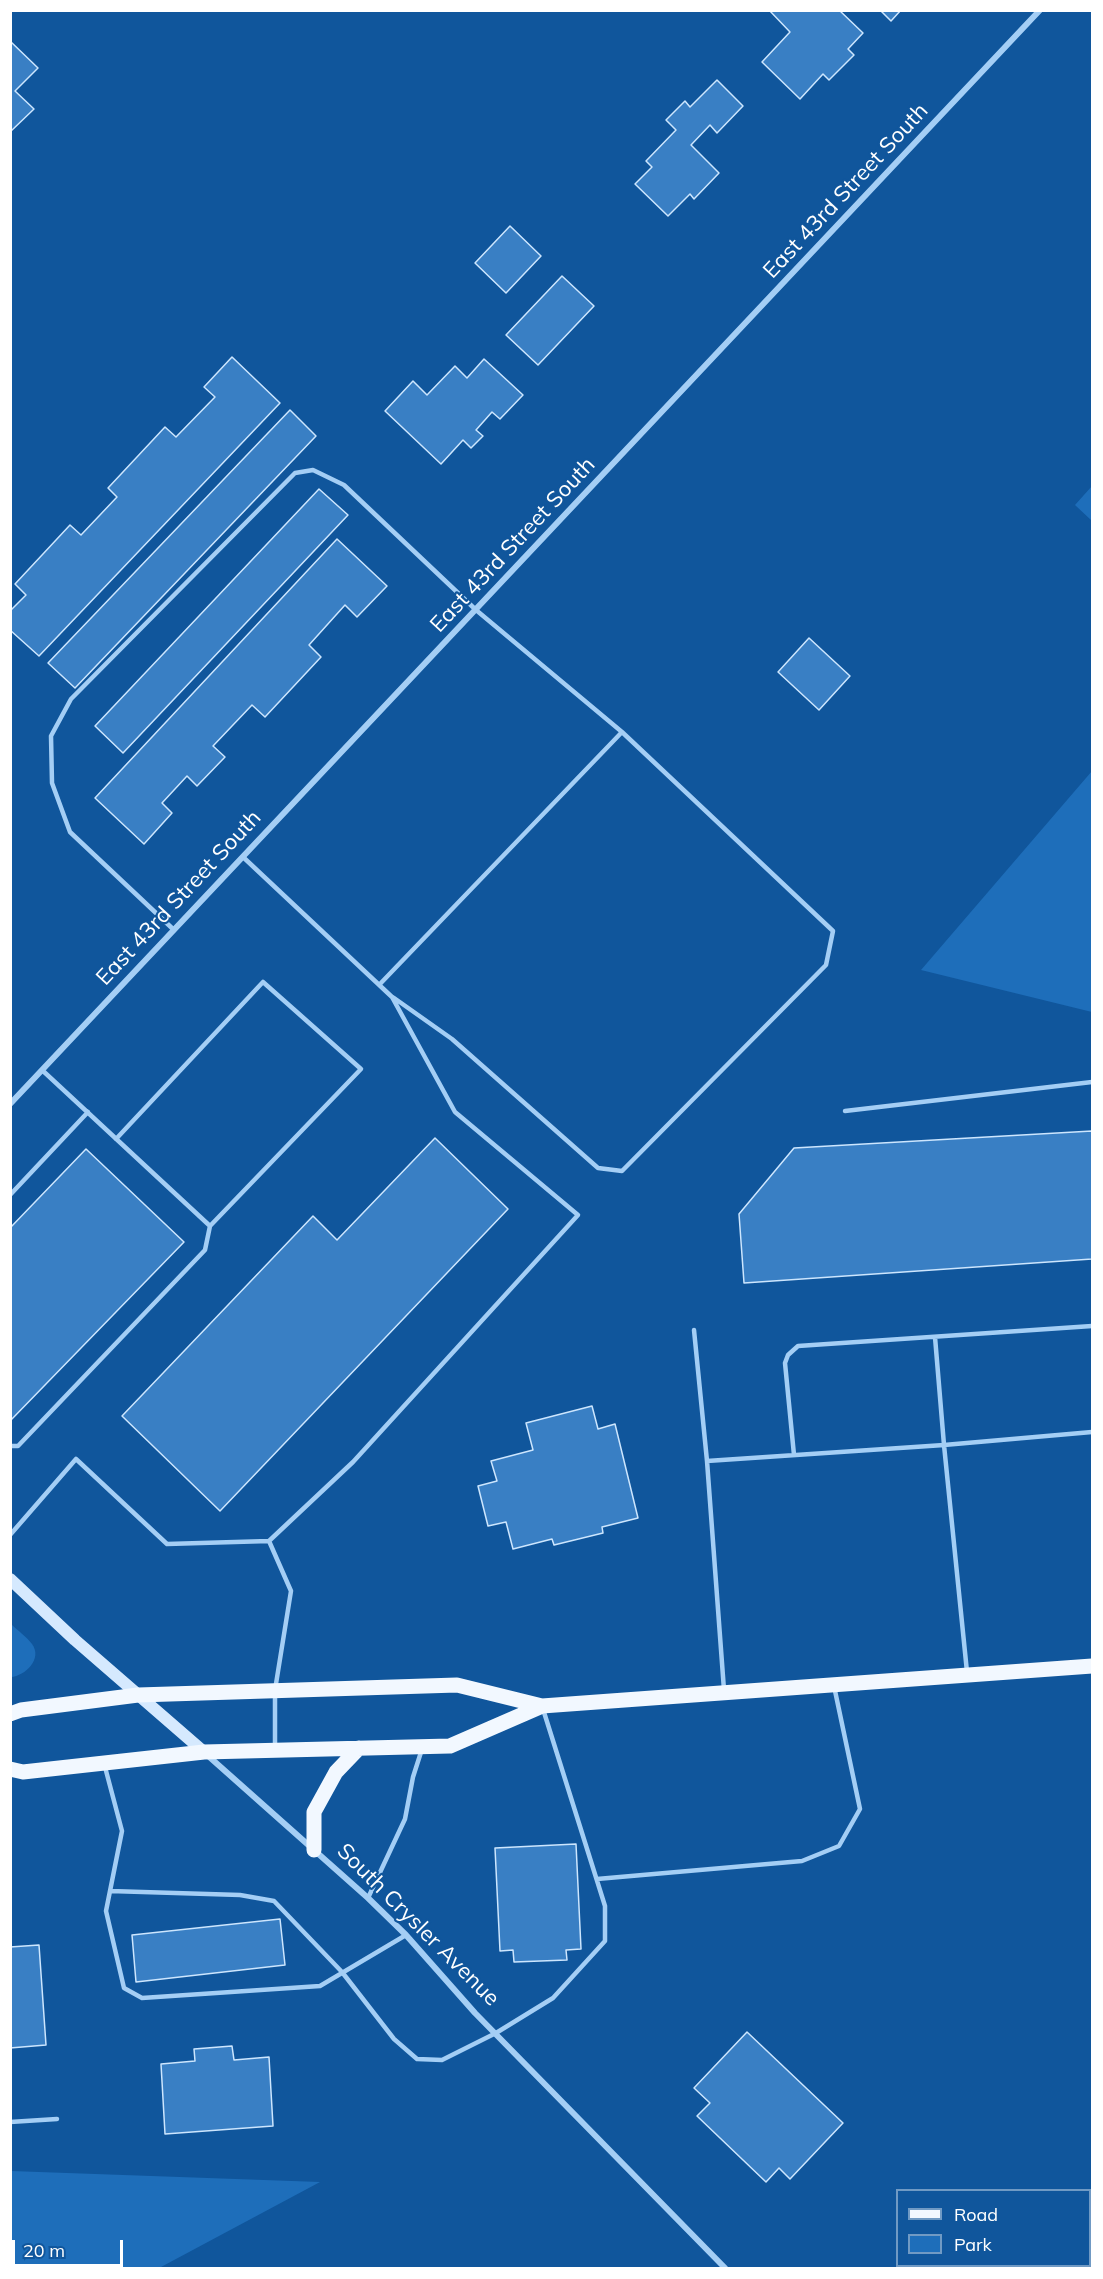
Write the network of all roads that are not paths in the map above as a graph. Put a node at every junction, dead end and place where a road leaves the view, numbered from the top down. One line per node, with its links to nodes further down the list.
1 (1040, 10): 2 (street, East 43rd Street South)
2 (476, 610): 3 (lane); 4 (street, East 43rd Street South); 5 (lane)
3 (622, 732): 6 (lane); 7 (lane)
4 (243, 857): 5 (street, East 43rd Street South); 6 (lane)
5 (174, 930): 8 (street, East 43rd Street South)
6 (379, 985): 7 (lane)
7 (392, 997): 25 (lane)
8 (42, 1070): 10 (street, East 43rd Street South); 12 (lane)
9 (1092, 1082): 11 (lane)
10 (10, 1104)
11 (845, 1111)
12 (88, 1112): 13 (lane); 14 (lane)
13 (116, 1139): 15 (lane); 15 (lane)
14 (10, 1195)
15 (210, 1226): 21 (lane)
16 (1092, 1326): 18 (lane)
17 (694, 1330): 23 (lane)
18 (935, 1336): 20 (lane); 22 (lane)
19 (1092, 1432): 20 (lane)
20 (944, 1445): 22 (lane); 28 (lane)
21 (10, 1446)
22 (794, 1455): 23 (lane)
23 (707, 1461): 31 (lane)
24 (10, 1535): 25 (lane)
25 (269, 1541): 30 (lane)
26 (10, 1579): 32 (main road, South Crysler Avenue)
27 (1092, 1666): 28 (main road)
28 (967, 1675): 29 (main road)
29 (833, 1685): 31 (main road); 42 (lane)
30 (275, 1690): 32 (main road); 33 (main road); 38 (lane)
31 (724, 1693): 33 (main road)
32 (138, 1695): 34 (main road); 37 (main road, South Crysler Avenue)
33 (542, 1706): 35 (main road); 42 (lane)
34 (10, 1714)
35 (423, 1746): 36 (main road); 44 (lane)
36 (359, 1748): 38 (main road); 41 (main road)
37 (204, 1752): 38 (main road); 39 (main road); 41 (street, South Crysler Avenue)
38 (275, 1752)
39 (104, 1764): 40 (main road); 43 (lane)
40 (10, 1768)
41 (314, 1850): 44 (street, South Crysler Avenue)
42 (597, 1879): 47 (lane)
43 (110, 1891): 46 (lane); 46 (lane)
44 (368, 1898): 45 (street, South Crysler Avenue)
45 (406, 1935): 46 (lane); 47 (street, South Crysler Avenue)
46 (342, 1972): 47 (lane)
47 (496, 2033): 50 (street, South Crysler Avenue)
48 (57, 2119): 49 (lane)
49 (10, 2122)
50 (726, 2268)

